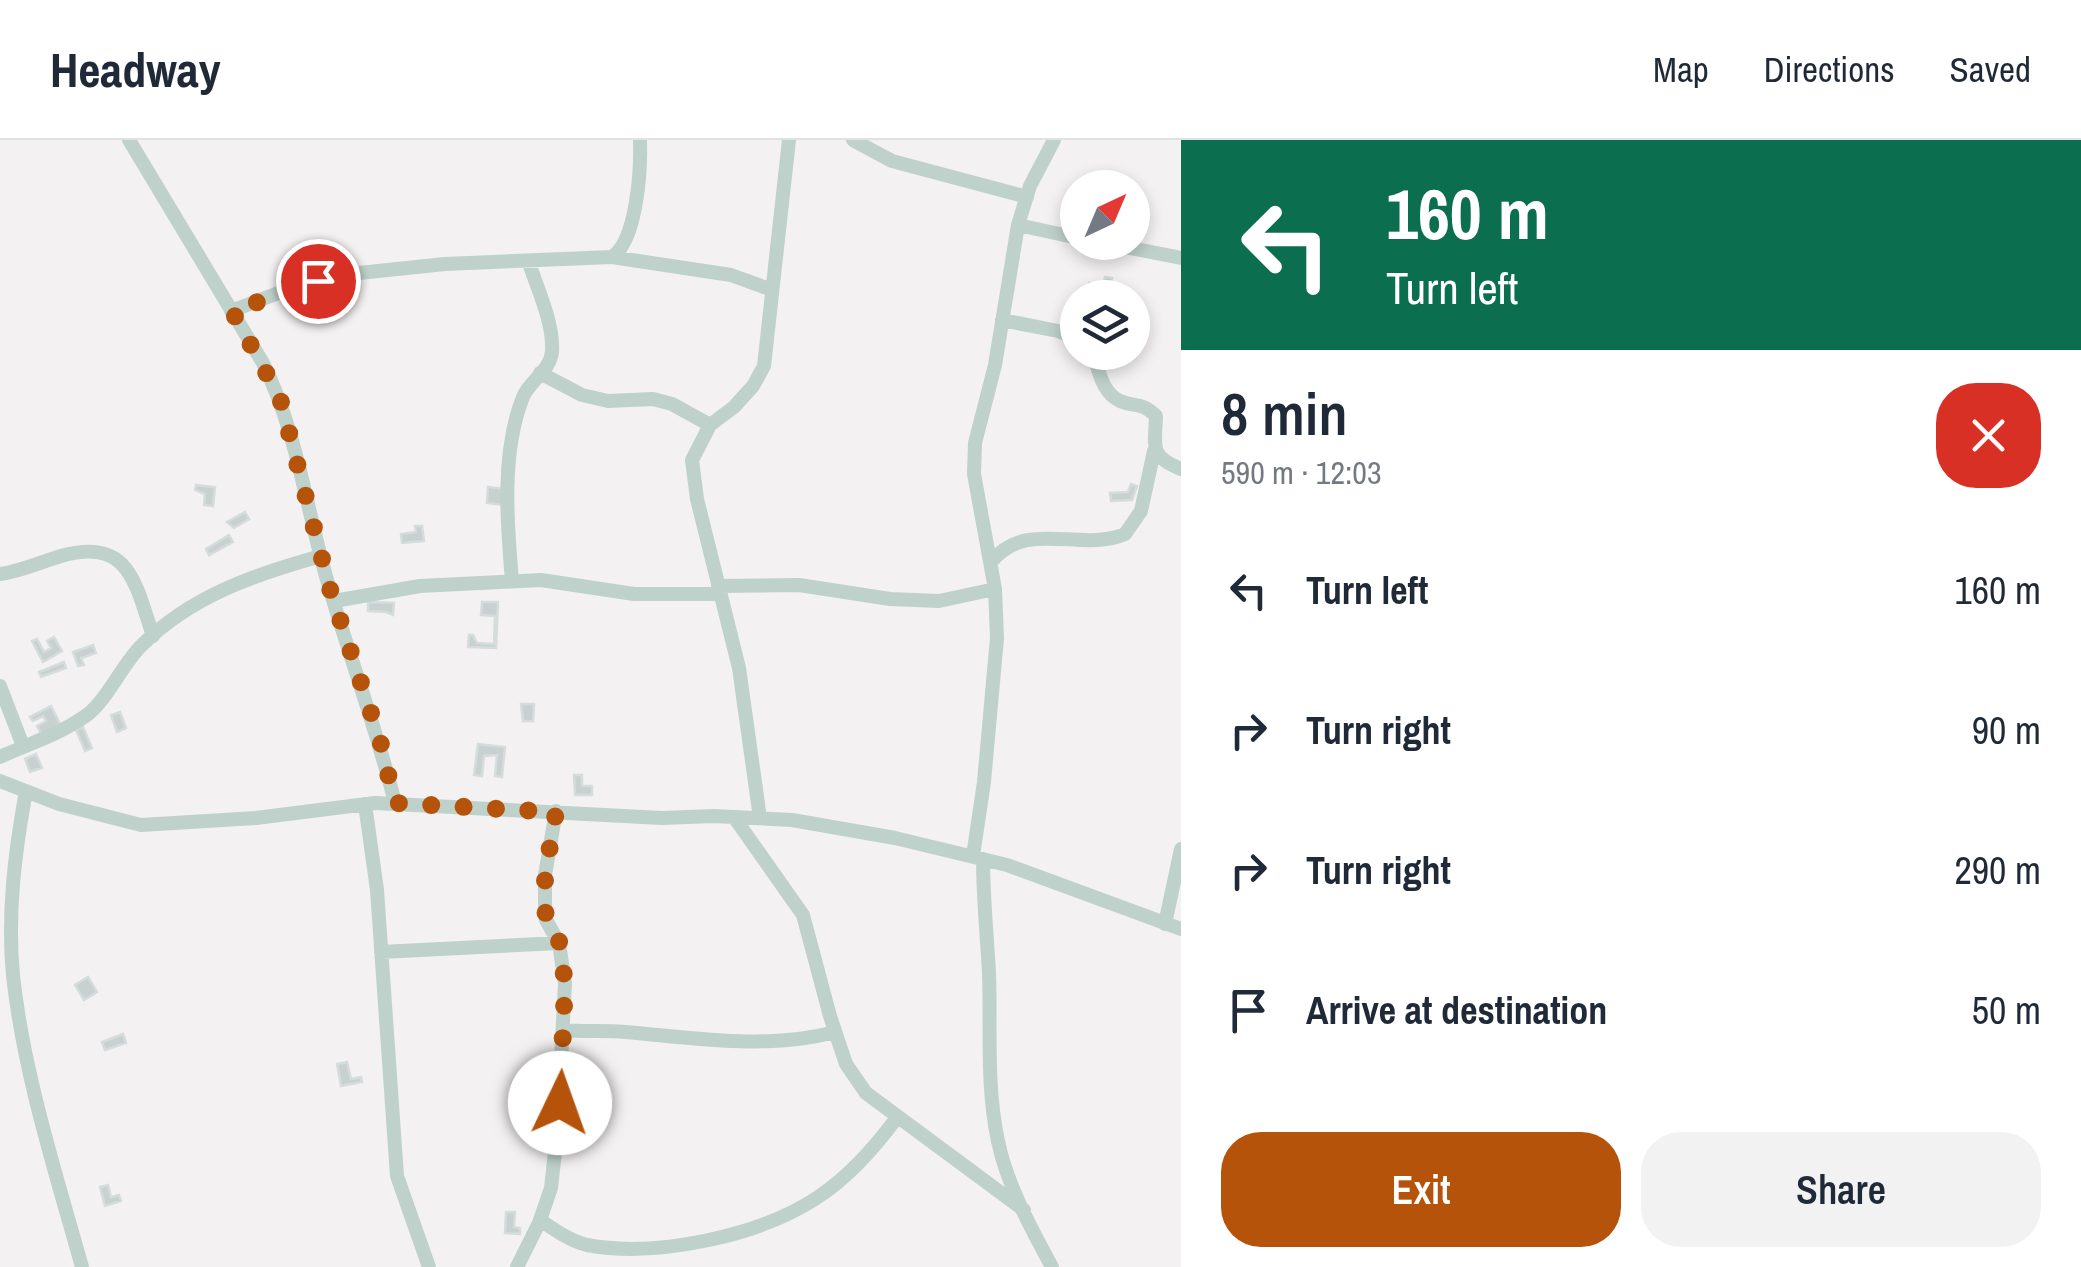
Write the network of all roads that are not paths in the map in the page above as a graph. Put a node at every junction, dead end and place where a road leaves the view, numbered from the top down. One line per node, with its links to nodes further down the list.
1 (129, 140): 14 (street)
2 (640, 140): 10 (street)
3 (789, 140): 13 (street)
4 (853, 140): 6 (street)
5 (1054, 140): 6 (street)
6 (1027, 197): 7 (street)
7 (1018, 224): 8 (street); 15 (street)
8 (1060, 234)
9 (1150, 252): 11 (street)
10 (612, 258): 12 (street); 13 (street)
11 (1181, 258)
12 (530, 263): 14 (street); 18 (street)
13 (772, 290): 19 (street)
14 (232, 311): 22 (street)
15 (1002, 320): 16 (street); 23 (street)
16 (1060, 332)
17 (1097, 370): 20 (street)
18 (540, 373): 19 (street); 25 (street)
19 (710, 425): 26 (street)
20 (1154, 451): 21 (street); 23 (street)
21 (1181, 470)
22 (321, 556): 28 (street); 29 (street)
23 (991, 562): 27 (street)
24 (0, 574): 29 (street)
25 (512, 580): 26 (street); 28 (street)
26 (719, 590): 27 (street); 39 (street)
27 (995, 590): 41 (street)
28 (334, 601): 35 (street)
29 (153, 636): 31 (street)
30 (0, 686): 31 (street)
31 (23, 746): 32 (street)
32 (0, 757)
33 (0, 781): 34 (street)
34 (26, 792): 36 (street); 51 (street)
35 (395, 803): 36 (street); 37 (street)
36 (366, 804): 45 (street)
37 (556, 812): 38 (street); 44 (street)
38 (734, 817): 39 (street); 47 (street)
39 (760, 818): 41 (street)
40 (1181, 848): 42 (street)
41 (978, 858): 42 (street); 49 (street)
42 (1165, 924): 43 (street)
43 (1181, 929)
44 (560, 943): 45 (street); 46 (street)
45 (381, 952): 52 (street)
46 (563, 1030): 47 (street); 50 (street)
47 (835, 1032): 48 (street)
48 (896, 1119): 49 (street); 50 (street)
49 (1024, 1210): 54 (street)
50 (540, 1220): 53 (street)
51 (82, 1267)
52 (429, 1267)
53 (517, 1267)
54 (1052, 1267)

